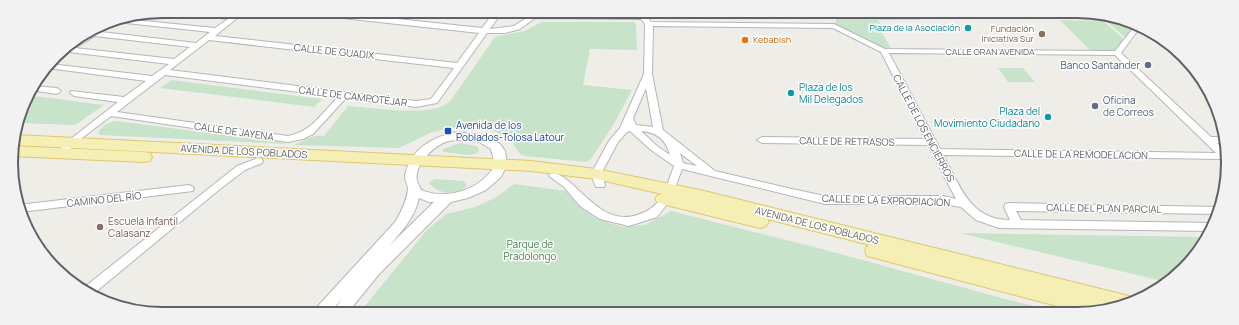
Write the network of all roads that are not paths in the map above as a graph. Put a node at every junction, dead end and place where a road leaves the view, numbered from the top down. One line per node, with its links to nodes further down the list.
1 (234, 18): 11 (street)
2 (363, 18): 12 (street)
3 (494, 18): 12 (street, CALLE DE CAMPOTÉJAR)
4 (530, 18): 12 (street)
5 (644, 18): 8 (street)
6 (836, 18): 9 (street)
7 (131, 22): 11 (street)
8 (649, 24): 9 (street, CALLE GRAN AVENIDA); 23 (street, CALLE DE LA EXPROPIACIÓN)
9 (834, 26): 17 (street, CALLE GRAN AVENIDA)
10 (1134, 30): 18 (street)
11 (218, 31): 14 (street)
12 (485, 31): 20 (street, CALLE DE CAMPOTÉJAR)
13 (98, 34): 15 (street)
14 (208, 38): 15 (street); 20 (street, CALLE DE GUADIX)
15 (198, 46): 19 (street)
16 (73, 50): 19 (street)
17 (884, 51): 18 (street, CALLE GRAN AVENIDA); 38 (street, CALLE DE LOS ENCIERROS)
18 (1117, 53): 34 (street)
19 (176, 62): 22 (street)
20 (460, 66): 28 (street, CALLE DE CAMPOTÉJAR)
21 (54, 67): 24 (street)
22 (163, 72): 24 (street); 28 (street, CALLE DE CAMPOTÉJAR)
23 (648, 74): 31 (street, CALLE DE LA EXPROPIACIÓN); 32 (street, CALLE DE LA EXPROPIACIÓN)
24 (153, 79): 29 (street)
25 (38, 89): 26 (street)
26 (57, 91)
27 (74, 94): 29 (street)
28 (344, 95): 30 (street, CALLE DE JAYENA)
29 (126, 100): 30 (street)
30 (108, 114): 39 (street)
31 (628, 128): 32 (street); 46 (street, CALLE DE LA EXPROPIACIÓN); 50 (street)
32 (658, 130): 37 (street, CALLE DE LA EXPROPIACIÓN)
33 (762, 140): 38 (street, CALLE DE RETRASOS)
34 (1208, 140): 35 (street); 42 (street)
35 (1219, 140)
36 (20, 141): 39 (main road, AVENIDA DE LOS POBLADOS)
37 (670, 141): 46 (street); 48 (street, CALLE DE LA EXPROPIACIÓN)
38 (932, 142): 41 (street, CALLE DE LOS ENCIERROS)
39 (69, 148): 40 (main road, AVENIDA DE LOS POBLADOS); 44 (main road, AVENIDA DE LOS POBLADOS); 45 (main road, AVENIDA DE LOS POBLADOS)
40 (18, 152)
41 (937, 152): 43 (street, CALLE DE LA REMODELACIÓN); 55 (street, CALLE DE LOS ENCIERROS)
42 (1221, 152)
43 (1221, 156)
44 (258, 161): 45 (main road, AVENIDA DE LOS POBLADOS); 60 (street)
45 (416, 164): 47 (main road, AVENIDA DE LOS POBLADOS); 47 (street); 52 (street)
46 (679, 166): 48 (street, CALLE DE LA EXPROPIACIÓN); 53 (street)
47 (500, 168): 49 (main road, AVENIDA DE LOS POBLADOS); 50 (main road, AVENIDA DE LOS POBLADOS); 54 (street)
48 (715, 174): 55 (street, CALLE DE LA EXPROPIACIÓN)
49 (554, 176): 50 (main road, AVENIDA DE LOS POBLADOS); 53 (street)
50 (598, 179): 53 (main road, AVENIDA DE LOS POBLADOS)
51 (189, 189): 56 (street, CAMINO DEL RÍO)
52 (414, 189): 54 (street); 63 (street)
53 (668, 194): 61 (main road, AVENIDA DE LOS POBLADOS); 62 (main road, AVENIDA DE LOS POBLADOS)
54 (447, 198): 64 (street)
55 (964, 204): 58 (street, CALLE DEL PLAN PARCIAL)
56 (25, 207)
57 (1213, 210): 58 (street, CALLE DEL PLAN PARCIAL)
58 (1017, 224): 59 (street, CALLE DEL PLAN PARCIAL)
59 (1206, 226)
60 (91, 289)
61 (1117, 301)
62 (1091, 306)
63 (326, 307)
64 (345, 307)

